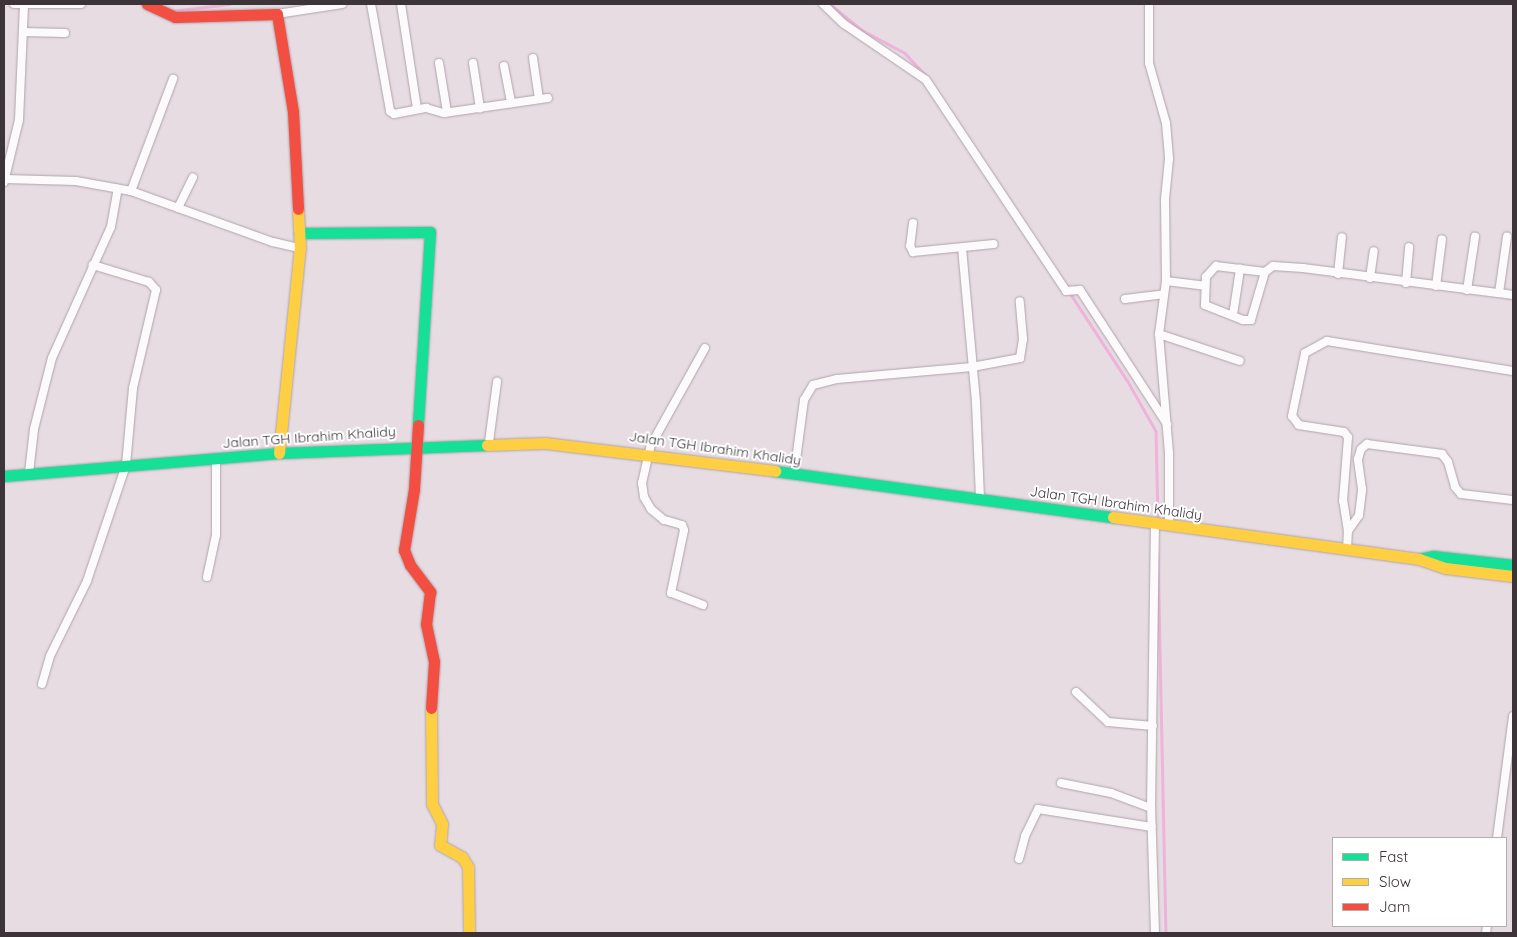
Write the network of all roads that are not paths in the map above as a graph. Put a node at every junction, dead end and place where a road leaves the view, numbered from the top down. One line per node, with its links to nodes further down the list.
1 (14, 4): 9 (street)
2 (81, 4): 9 (street)
3 (147, 4): 10 (main road)
4 (342, 4): 10 (street)
5 (371, 4): 20 (street)
6 (401, 4): 20 (street)
7 (823, 4): 60 (street)
8 (1149, 4): 43 (street)
9 (24, 6): 11 (street)
10 (285, 8): 28 (main road)
11 (23, 32): 12 (street); 23 (street)
12 (65, 33)
13 (534, 58): 18 (street)
14 (439, 63): 21 (street)
15 (472, 63): 19 (street)
16 (504, 66): 18 (street)
17 (173, 79): 25 (street)
18 (511, 103): 19 (street)
19 (480, 108): 21 (street)
20 (418, 109): 21 (street)
21 (447, 112)
22 (193, 176): 26 (street)
23 (4, 182): 24 (street)
24 (118, 189): 25 (street); 38 (street)
25 (131, 191): 26 (street)
26 (178, 208): 35 (street)
27 (913, 223): 36 (street)
28 (299, 233): 35 (main road); 62 (main road)
29 (1476, 236): 47 (street)
30 (1342, 237): 41 (street)
31 (1507, 237): 48 (street)
32 (1442, 240): 46 (street)
33 (994, 244): 36 (street)
34 (1409, 247): 44 (street)
35 (300, 248): 63 (main road)
36 (962, 248): 57 (street)
37 (1374, 251): 42 (street)
38 (92, 265): 66 (street); 67 (street)
39 (1240, 270): 40 (street); 45 (street); 53 (street)
40 (1265, 272): 41 (street); 53 (street)
41 (1338, 274): 42 (street)
42 (1370, 278): 44 (street)
43 (1166, 281): 45 (street); 49 (street)
44 (1406, 283): 46 (street)
45 (1205, 286): 53 (street)
46 (1436, 286): 47 (street)
47 (1467, 290): 48 (street)
48 (1498, 293): 50 (street)
49 (1164, 294): 51 (street); 54 (street)
50 (1513, 295)
51 (1125, 299)
52 (1020, 301): 57 (street)
53 (1234, 316)
54 (1159, 334): 56 (street); 60 (street)
55 (704, 348): 64 (street)
56 (1240, 361)
57 (972, 367): 68 (street); 70 (street)
58 (1513, 372): 73 (street)
59 (497, 382): 61 (street)
60 (1167, 424): 72 (street)
61 (489, 442): 62 (main road, Jalan TGH Ibrahim Khalidy); 64 (main road, Jalan TGH Ibrahim Khalidy)
62 (418, 445): 63 (main road, Jalan TGH Ibrahim Khalidy); 89 (main road)
63 (279, 453): 65 (main road, Jalan TGH Ibrahim Khalidy)
64 (648, 453): 68 (main road, Jalan TGH Ibrahim Khalidy); 79 (street)
65 (216, 458): 66 (main road, Jalan TGH Ibrahim Khalidy); 78 (street)
66 (126, 465): 67 (main road, Jalan TGH Ibrahim Khalidy); 80 (street)
67 (29, 473): 69 (main road, Jalan TGH Ibrahim Khalidy)
68 (794, 475): 70 (main road, Jalan TGH Ibrahim Khalidy)
69 (4, 476)
70 (980, 500): 72 (main road, Jalan TGH Ibrahim Khalidy)
71 (1513, 500): 73 (street)
72 (1162, 525): 74 (main road, Jalan TGH Ibrahim Khalidy); 83 (street)
73 (1348, 531): 74 (street)
74 (1347, 549): 75 (main road, Jalan TGH Ibrahim Khalidy)
75 (1419, 559): 76 (main road, Jalan TGH Ibrahim Khalidy); 77 (main road, Jalan TGH Ibrahim Khalidy)
76 (1513, 565)
77 (1513, 576)
78 (207, 577)
79 (703, 606)
80 (42, 684)
81 (1076, 692): 83 (street)
82 (1513, 716): 87 (street)
83 (1153, 726): 85 (street)
84 (1061, 783): 85 (street)
85 (1151, 808): 86 (street)
86 (1152, 827): 88 (street); 90 (street)
87 (1497, 837)
88 (1019, 859)
89 (469, 933)
90 (1155, 933)

